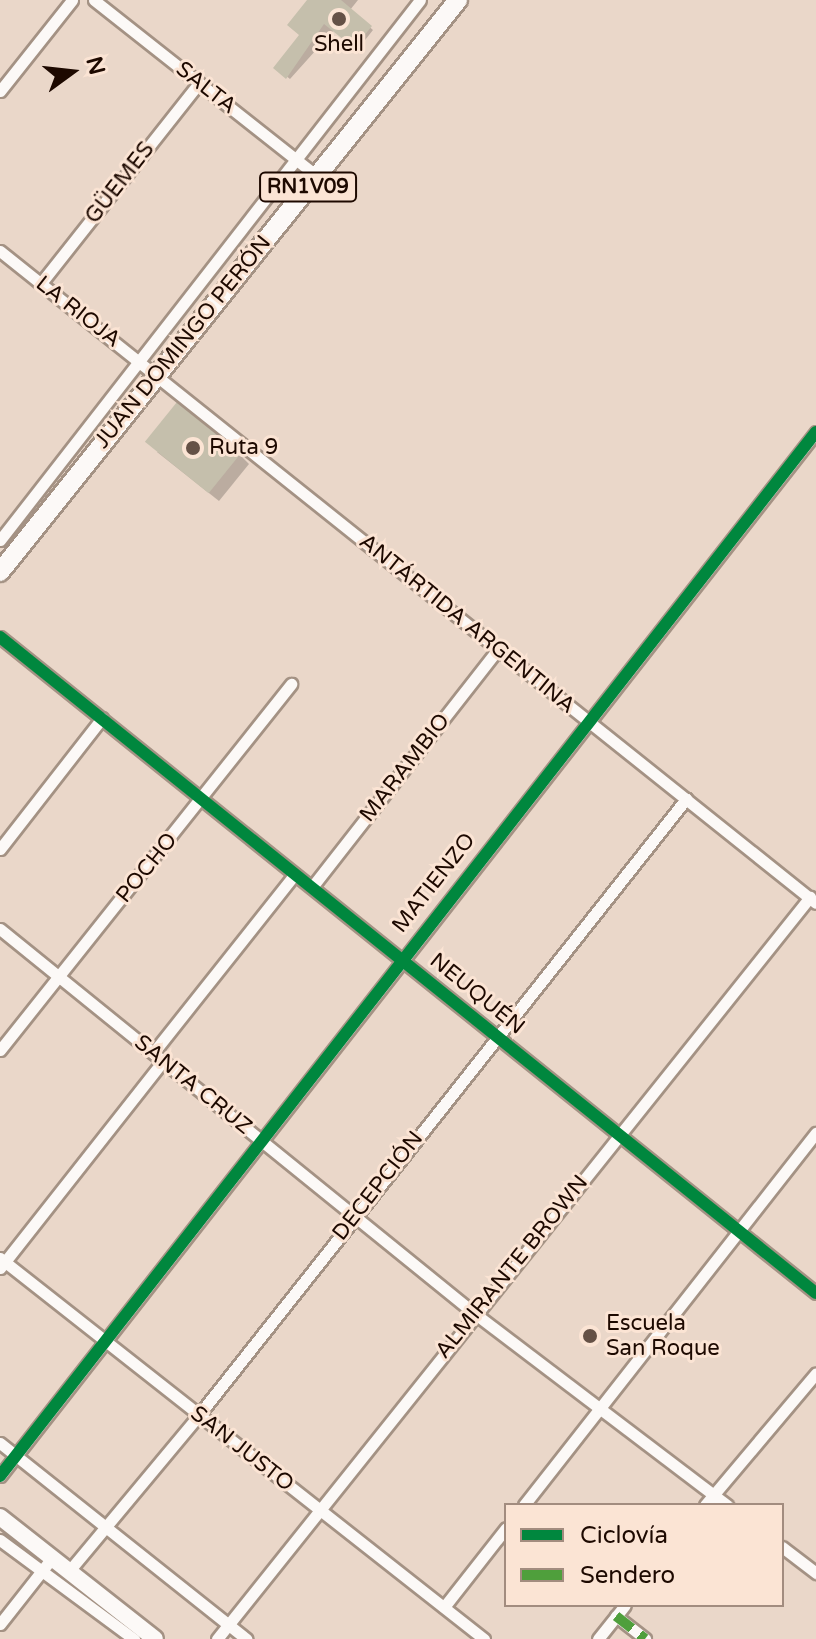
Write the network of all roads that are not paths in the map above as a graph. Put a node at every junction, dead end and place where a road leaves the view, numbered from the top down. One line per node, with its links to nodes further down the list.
1 (72, 0): 6 (street)
2 (94, 0): 5 (street, SALTA)
3 (420, 0): 7 (street, JUAN DOMINGO PERÓN)
4 (458, 0): 8 (main road, JUAN DOMINGO PERÓN / RN1V09)
5 (199, 83): 7 (street, SALTA); 10 (street, GÜEMES)
6 (0, 91)
7 (295, 159): 8 (street, SALTA); 11 (street, JUAN DOMINGO PERÓN)
8 (317, 176): 12 (main road, JUAN DOMINGO PERÓN / RN1V09)
9 (0, 251): 10 (street, LA RIOJA)
10 (41, 283): 11 (street, LA RIOJA)
11 (137, 358): 12 (street, LA RIOJA); 14 (street, JUAN DOMINGO PERÓN)
12 (156, 374): 15 (main road, JUAN DOMINGO PERÓN / RN1V09); 17 (street, ANTÁRTIDA ARGENTINA)
13 (816, 432): 20 (street, MATIENZO)
14 (0, 540)
15 (0, 572)
16 (0, 637): 19 (street, NEUQUÉN)
17 (498, 649): 20 (street, ANTÁRTIDA ARGENTINA); 25 (street, MARAMBIO)
18 (291, 684): 21 (street, POCHO)
19 (102, 718): 21 (street, NEUQUÉN); 23 (street)
20 (586, 719): 22 (street, ANTÁRTIDA ARGENTINA); 28 (street, MATIENZO)
21 (202, 799): 24 (street, NEUQUÉN); 29 (street, POCHO)
22 (686, 799): 26 (street, ANTÁRTIDA ARGENTINA); 30 (street, DECEPCIÓN)
23 (0, 849)
24 (295, 874): 25 (street, NEUQUÉN); 32 (street)
25 (312, 887): 28 (street, NEUQUÉN)
26 (813, 900): 34 (street, ALMIRANTE BROWN)
27 (0, 929): 29 (street, SANTA CRUZ)
28 (401, 959): 30 (street, NEUQUÉN); 36 (street, MATIENZO)
29 (59, 977): 31 (street, POCHO); 32 (street, SANTA CRUZ)
30 (497, 1035): 34 (street, NEUQUÉN); 37 (street, DECEPCIÓN)
31 (0, 1050)
32 (153, 1053): 33 (street, SANTA CRUZ)
33 (163, 1061): 36 (street, SANTA CRUZ); 39 (street)
34 (619, 1133): 38 (street, NEUQUÉN); 41 (street, ALMIRANTE BROWN)
35 (816, 1133): 38 (street)
36 (260, 1140): 37 (street, SANTA CRUZ); 42 (street, MATIENZO)
37 (354, 1216): 41 (street, SANTA CRUZ); 45 (street, DECEPCIÓN)
38 (739, 1231): 40 (street, NEUQUÉN); 44 (street)
39 (2, 1262): 42 (street, SAN JUSTO)
40 (816, 1293)
41 (474, 1313): 44 (street, SANTA CRUZ); 53 (street, ALMIRANTE BROWN)
42 (105, 1340): 45 (street, SAN JUSTO); 47 (street, MATIENZO)
43 (816, 1373): 49 (street)
44 (600, 1408): 49 (street, SANTA CRUZ); 50 (street)
45 (198, 1416): 53 (street, SAN JUSTO); 55 (street, DECEPCIÓN)
46 (0, 1443): 47 (street)
47 (16, 1455): 48 (street, MATIENZO); 55 (street)
48 (0, 1476)
49 (713, 1494): 51 (street); 52 (street, SANTA CRUZ)
50 (526, 1503)
51 (706, 1503)
52 (724, 1503)
53 (320, 1509): 63 (street, SAN JUSTO); 68 (street, ALMIRANTE BROWN)
54 (0, 1517): 59 (main road)
55 (106, 1524): 60 (street, DECEPCIÓN); 68 (street)
56 (504, 1531): 63 (street)
57 (0, 1540): 61 (street)
58 (784, 1549): 62 (street)
59 (52, 1558): 60 (main road); 61 (street)
60 (69, 1571): 65 (main road)
61 (41, 1572): 67 (street); 69 (street)
62 (816, 1573)
63 (444, 1607): 73 (street, SAN JUSTO)
64 (623, 1607): 66 (street)
65 (125, 1615): 69 (street); 70 (main road)
66 (616, 1616): 74 (street); 75 (street)
67 (0, 1624)
68 (228, 1625): 71 (street, ALMIRANTE BROWN); 72 (street)
69 (130, 1638)
70 (155, 1639)
71 (217, 1639)
72 (246, 1639)
73 (484, 1639)
74 (598, 1639)
75 (645, 1639)

